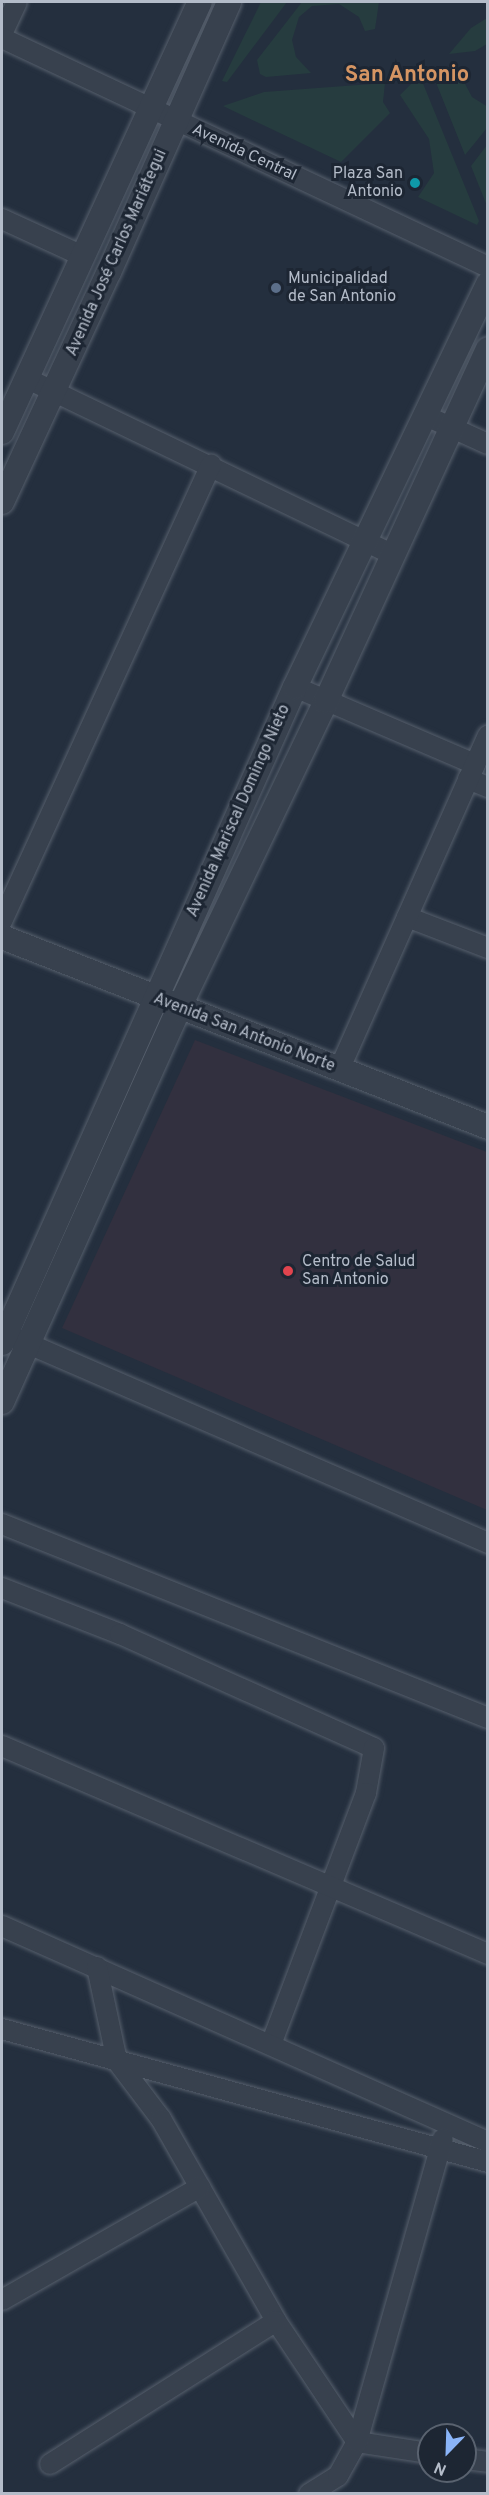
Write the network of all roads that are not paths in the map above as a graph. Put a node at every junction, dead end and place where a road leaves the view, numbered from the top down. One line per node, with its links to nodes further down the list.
1 (17, 2): 4 (street)
2 (200, 2): 5 (street, Avenida José Carlos Mariátegui)
3 (229, 2): 6 (street, Avenida José Carlos Mariátegui)
4 (2, 36): 5 (street, Avenida Central)
5 (153, 110): 6 (street, Avenida Central); 8 (street, Avenida José Carlos Mariátegui)
6 (175, 121): 9 (street, Avenida Central); 13 (street, Avenida José Carlos Mariátegui)
7 (2, 219): 8 (street)
8 (83, 256): 12 (street, Avenida José Carlos Mariátegui)
9 (488, 267)
10 (488, 284): 14 (street, Avenida Mariscal Domingo Nieto)
11 (488, 349): 15 (street, Avenida Mariscal Domingo Nieto)
12 (28, 379): 13 (street); 16 (street, Avenida José Carlos Mariátegui)
13 (54, 393): 18 (street); 21 (street, Avenida José Carlos Mariátegui)
14 (424, 415): 15 (street); 19 (street, Avenida Mariscal Domingo Nieto)
15 (452, 427): 17 (street); 20 (street, Avenida Mariscal Domingo Nieto)
16 (2, 432)
17 (488, 444)
18 (211, 465): 22 (street); 30 (street)
19 (394, 480): 20 (street); 22 (street, Avenida Mariscal Domingo Nieto)
20 (421, 494): 23 (street, Avenida Mariscal Domingo Nieto)
21 (2, 502)
22 (365, 541): 23 (street); 24 (street, Avenida Mariscal Domingo Nieto)
23 (393, 555): 25 (street, Avenida Mariscal Domingo Nieto)
24 (295, 687): 25 (street); 33 (street, Avenida Mariscal Domingo Nieto)
25 (326, 701): 27 (street); 34 (street, Avenida Mariscal Domingo Nieto)
26 (488, 736): 27 (street)
27 (472, 771): 28 (street); 29 (street)
28 (488, 787)
29 (406, 917): 32 (street); 35 (street)
30 (2, 921)
31 (2, 937): 33 (street, Avenida San Antonio Norte)
32 (488, 948)
33 (156, 999): 34 (street, Avenida San Antonio Norte); 37 (street, Avenida Mariscal Domingo Nieto)
34 (179, 1008): 35 (street, Avenida San Antonio Norte); 38 (street, Avenida Mariscal Domingo Nieto)
35 (339, 1070): 36 (street, Avenida San Antonio Norte)
36 (488, 1127)
37 (3, 1336): 38 (street)
38 (30, 1344): 39 (street, Avenida Mariscal Domingo Nieto); 41 (street)
39 (2, 1402)
40 (2, 1524): 43 (street)
41 (488, 1543)
42 (2, 1588): 45 (street)
43 (488, 1718)
44 (2, 1746): 45 (street)
45 (333, 1888): 47 (street); 50 (street)
46 (2, 1926): 48 (street)
47 (488, 1954)
48 (97, 1967): 50 (street); 51 (street)
49 (2, 2029): 51 (street)
50 (271, 2044): 52 (street)
51 (117, 2061): 54 (street); 56 (street)
52 (448, 2125): 53 (street); 54 (street)
53 (488, 2142)
54 (440, 2151): 55 (street); 59 (street)
55 (488, 2162)
56 (200, 2187): 57 (street); 58 (street)
57 (2, 2300)
58 (276, 2321): 59 (street); 61 (street)
59 (357, 2442): 60 (street); 62 (street)
60 (417, 2451)
61 (50, 2464)
62 (309, 2493)

